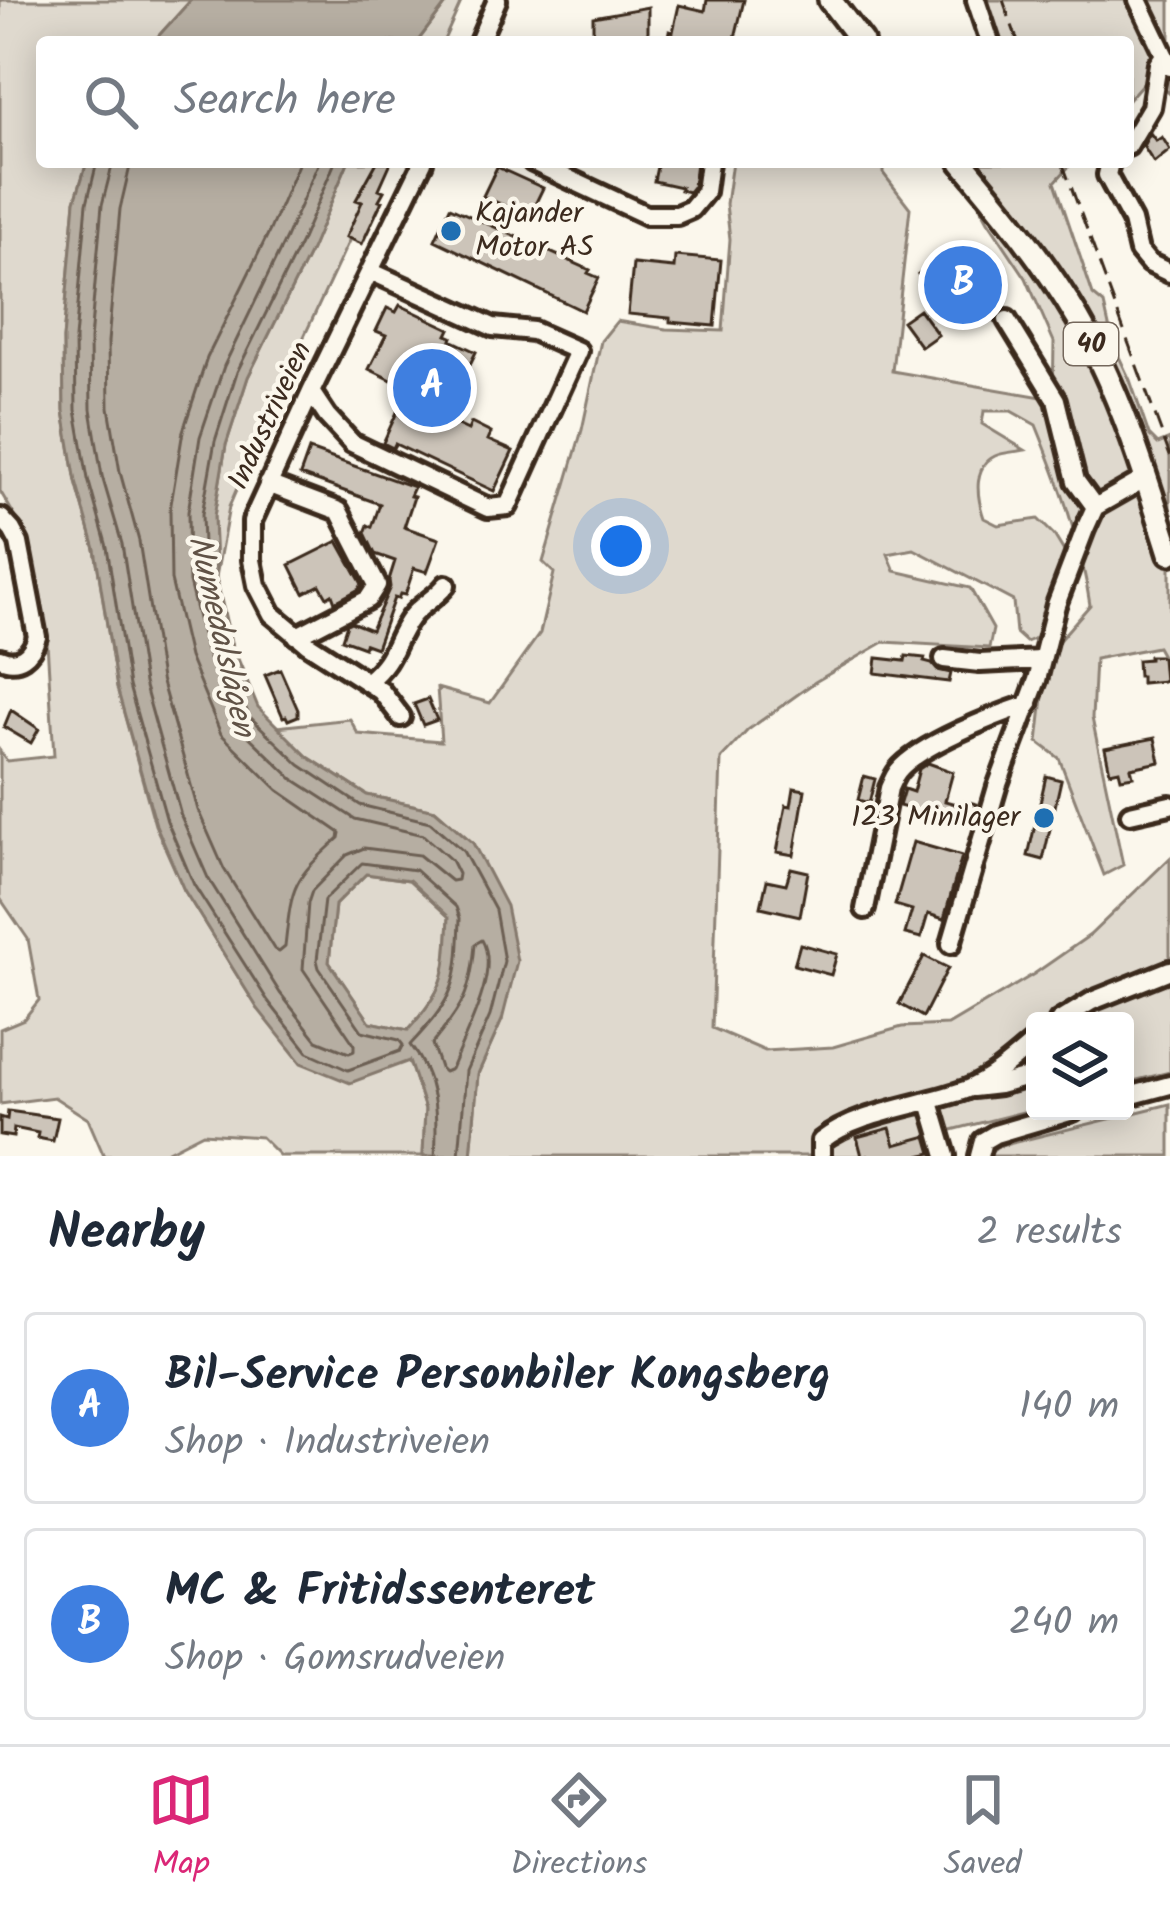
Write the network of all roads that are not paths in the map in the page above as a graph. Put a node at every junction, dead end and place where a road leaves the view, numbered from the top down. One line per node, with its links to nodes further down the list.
1 (497, 0): 5 (street)
2 (830, 0): 6 (main road)
3 (976, 0): 7 (street)
4 (1138, 0): 8 (street)
5 (482, 36)
6 (857, 36)
7 (988, 36)
8 (1167, 61): 9 (street)
9 (1134, 135)
10 (420, 168): 15 (street, Industriveien)
11 (546, 168): 12 (street)
12 (708, 168)
13 (973, 168): 19 (main road, 40)
14 (1109, 168): 16 (street)
15 (370, 271): 18 (street, Industriveien); 18 (street)
16 (1170, 273)
17 (1007, 320): 21 (street)
18 (311, 392): 20 (street, Industriveien)
19 (1146, 478): 21 (street); 23 (main road, 40)
20 (268, 484): 25 (street, Industriveien); 25 (street)
21 (1095, 507): 28 (street)
22 (1, 518): 26 (street)
23 (1170, 553)
24 (446, 585): 29 (street)
25 (296, 636): 29 (street, Industriveien)
26 (0, 658)
27 (944, 659): 28 (street)
28 (1041, 660): 30 (street)
29 (368, 681): 31 (street, Industriveien)
30 (1028, 704): 34 (street); 35 (street)
31 (401, 717)
32 (1170, 805): 33 (street)
33 (1130, 814)
34 (865, 909)
35 (951, 944)
36 (1170, 970): 37 (street)
37 (1074, 1012)
38 (1026, 1048): 41 (street)
39 (1026, 1078): 41 (street)
40 (1170, 1085): 42 (street)
41 (972, 1088): 43 (street)
42 (1134, 1095)
43 (930, 1102): 45 (street); 46 (street)
44 (1042, 1120): 47 (street)
45 (821, 1156)
46 (946, 1156)
47 (979, 1156)

